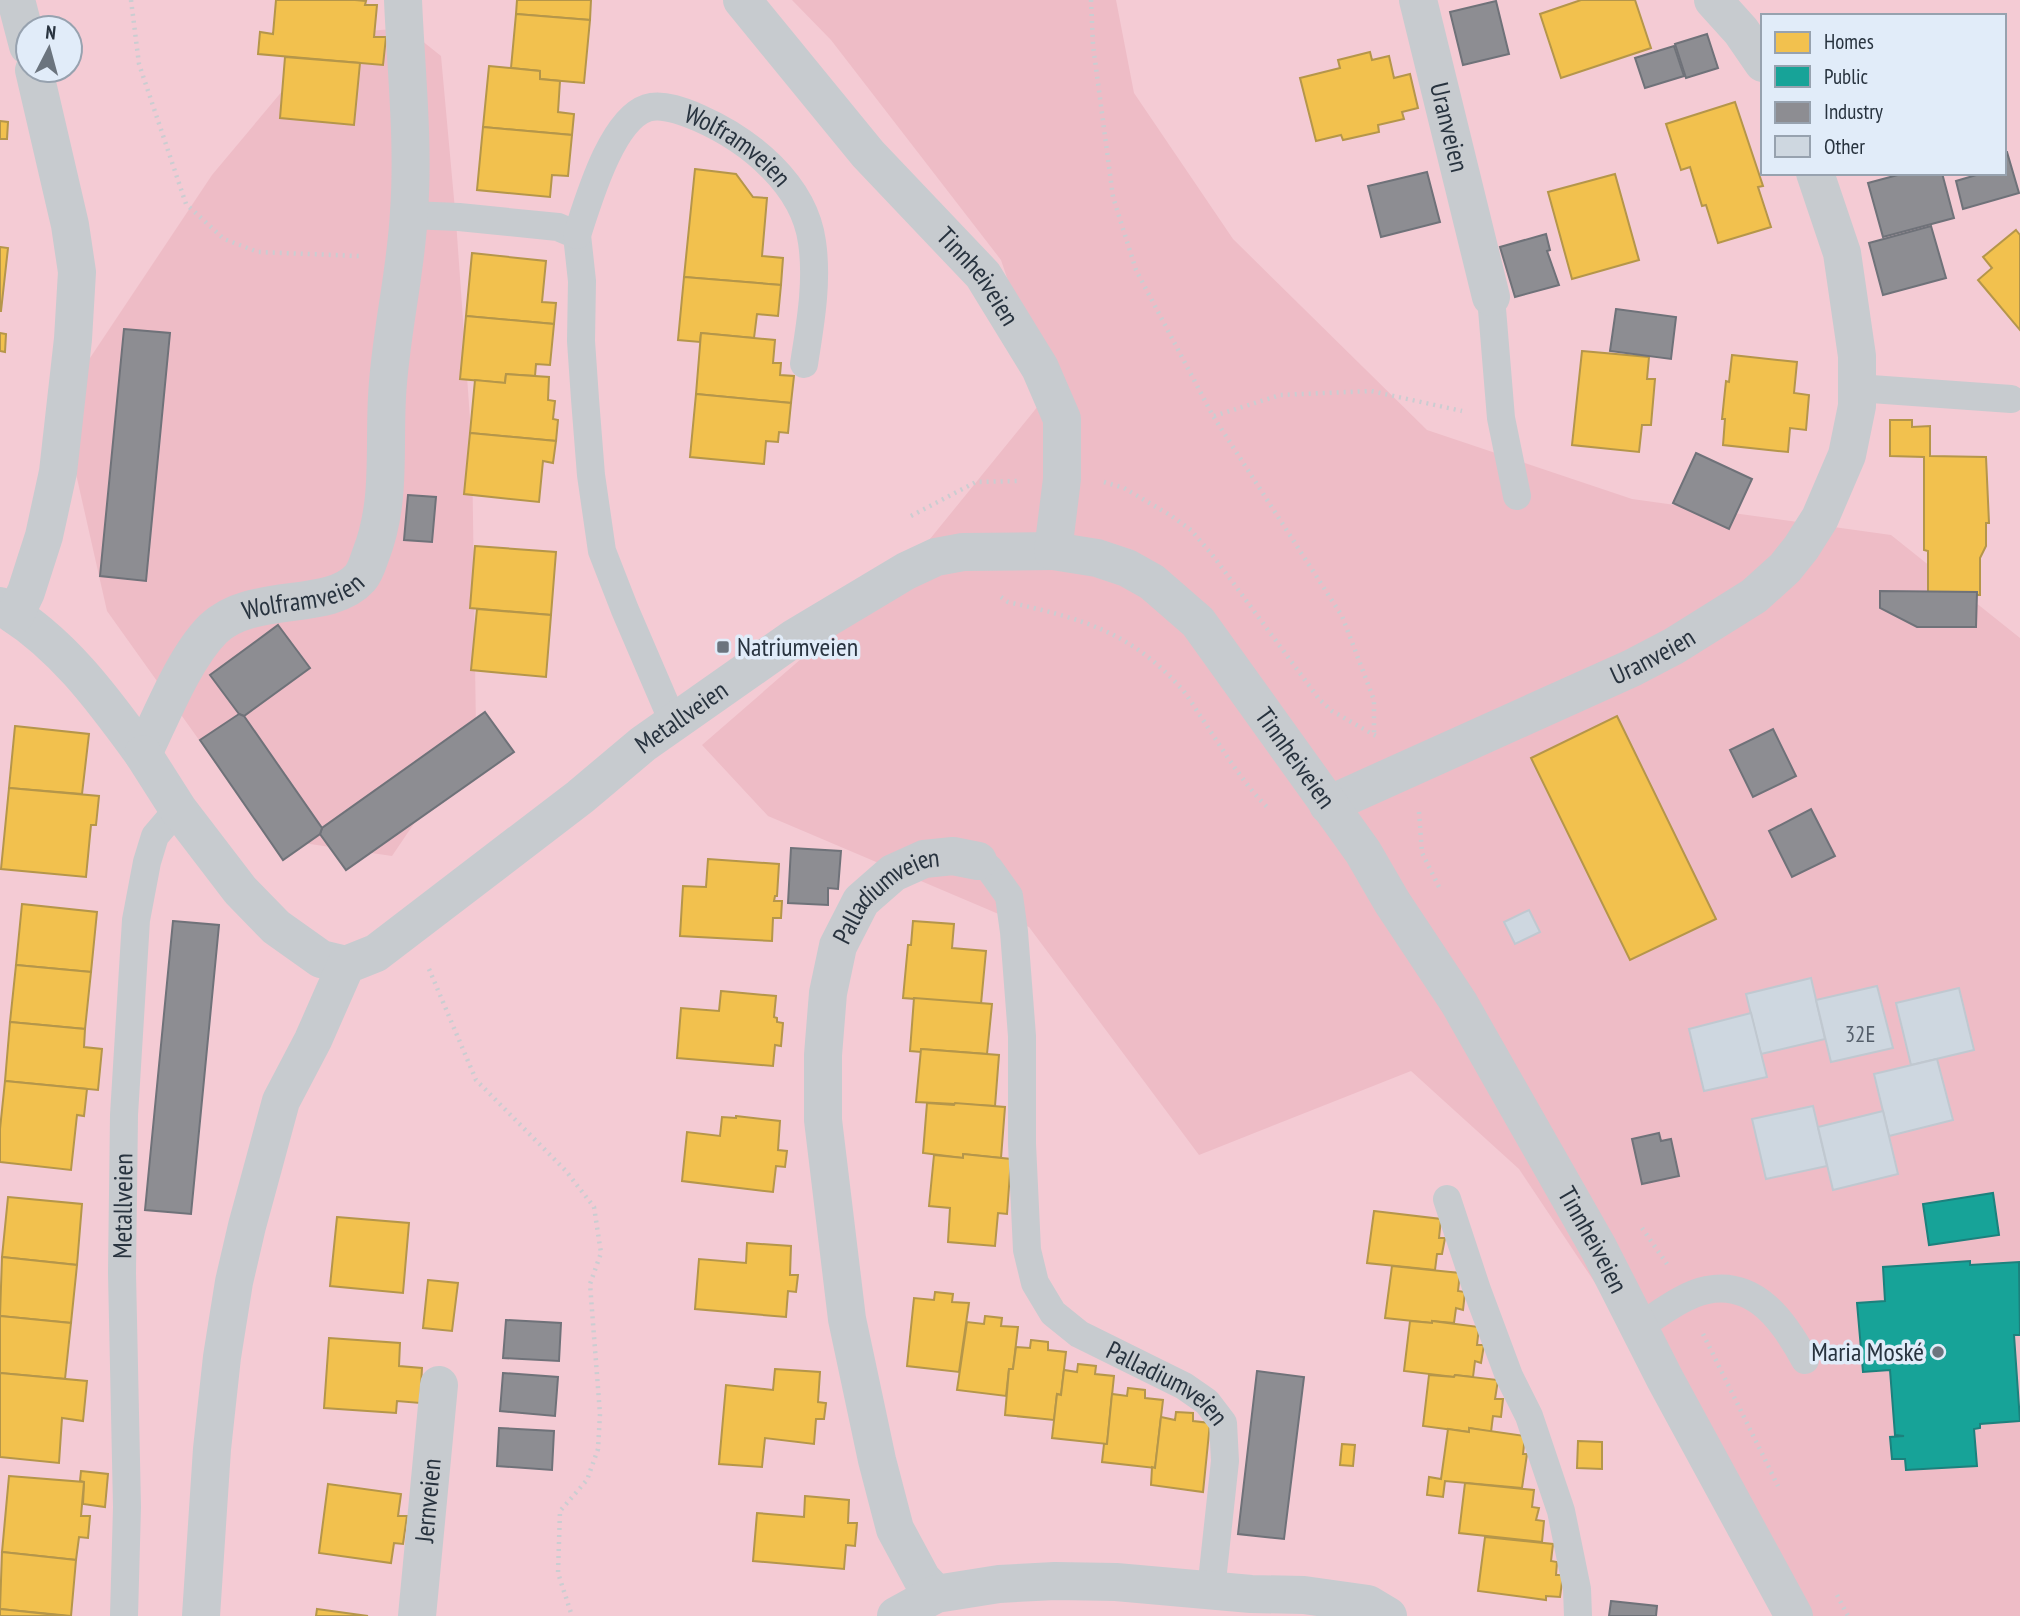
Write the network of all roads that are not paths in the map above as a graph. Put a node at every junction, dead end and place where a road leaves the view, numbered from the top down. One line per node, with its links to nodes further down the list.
1 (403, 0): 8 (street, Wolframveien)
2 (742, 0): 15 (street, Tinnheiveien)
3 (1418, 0): 10 (street, Uranveien)
4 (1713, 0): 5 (street)
5 (1761, 60)
6 (37, 84): 16 (street)
7 (1816, 175): 12 (street, Uranveien)
8 (409, 215): 9 (lane); 18 (street, Wolframveien)
9 (577, 235): 11 (lane, Wolframveien); 17 (lane, Wolframveien)
10 (1491, 297): 14 (lane)
11 (804, 364)
12 (1857, 388): 13 (lane); 19 (street, Uranveien)
13 (2011, 399)
14 (1517, 496)
15 (1053, 551): 17 (street, Metallveien); 19 (street, Tinnheiveien)
16 (7, 610): 18 (street)
17 (674, 724): 22 (street, Metallveien)
18 (143, 754): 20 (street)
19 (1328, 805): 24 (street, Tinnheiveien)
20 (178, 809): 22 (street); 29 (lane, Metallveien)
21 (978, 861): 27 (lane, Palladiumveien); 28 (street, Palladiumveien)
22 (346, 965): 30 (street)
23 (1447, 1199): 34 (lane)
24 (1640, 1326): 25 (lane); 35 (street, Tinnheiveien)
25 (1805, 1360)
26 (439, 1385): 31 (street, Jernveien)
27 (1211, 1590): 28 (street); 33 (street)
28 (936, 1594): 32 (street)
29 (124, 1616)
30 (201, 1616)
31 (417, 1616)
32 (897, 1616)
33 (1388, 1616)
34 (1578, 1616)
35 (1794, 1616)

